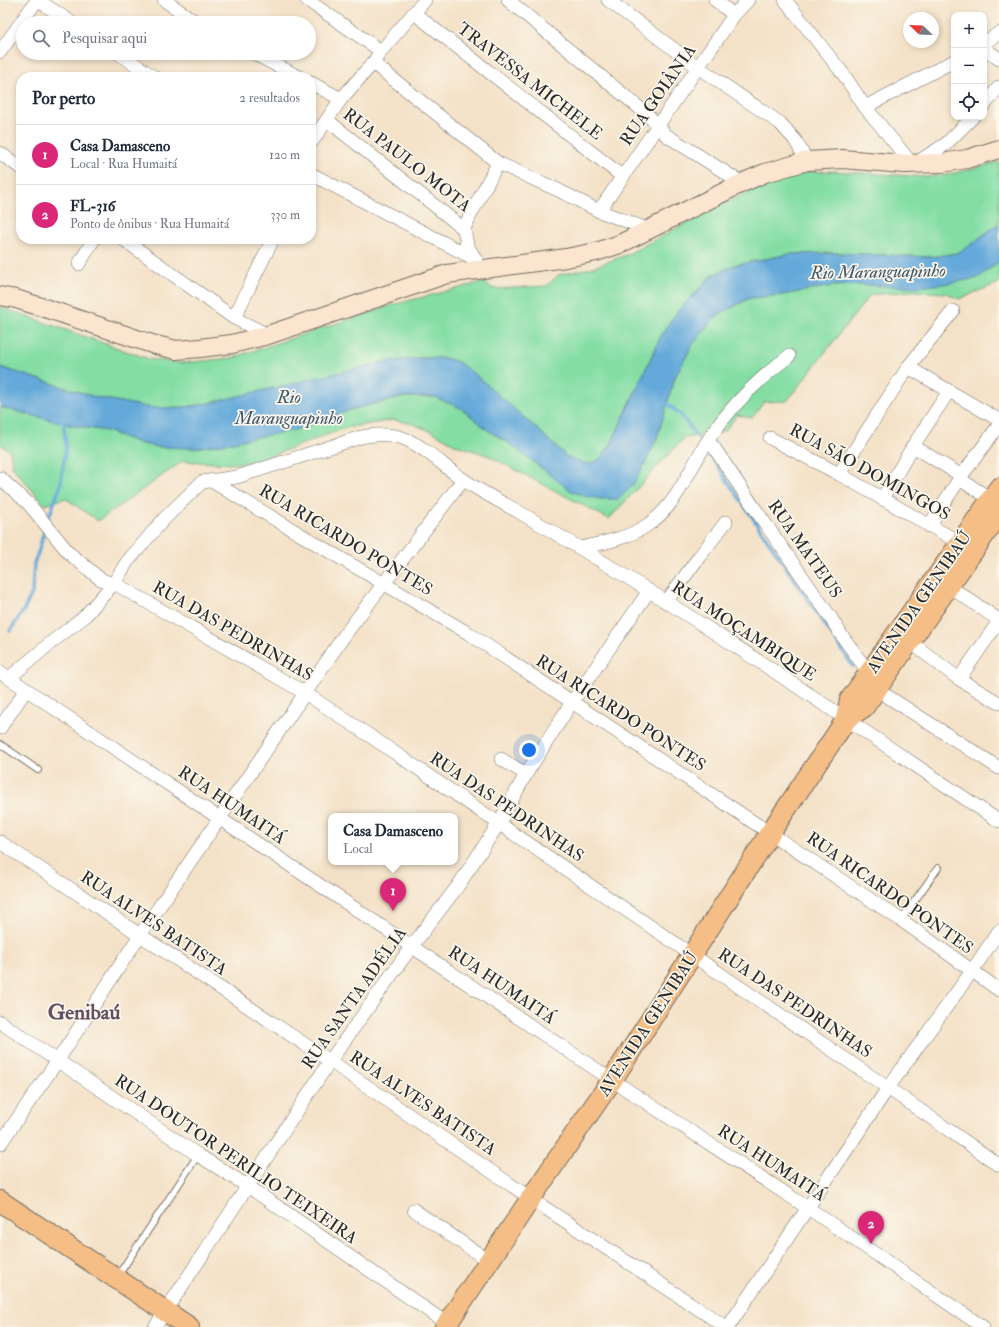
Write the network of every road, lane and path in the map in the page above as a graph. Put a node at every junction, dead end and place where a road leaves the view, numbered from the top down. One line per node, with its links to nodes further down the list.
1 (37, 0): 12 (street); 13 (street)
2 (164, 0): 14 (street)
3 (307, 0): 19 (street)
4 (425, 0): 10 (street)
5 (508, 0): 36 (street)
6 (608, 0): 26 (street)
7 (715, 0): 11 (street)
8 (748, 0): 11 (street, RUA GOIÂNIA)
9 (786, 0): 33 (street)
10 (414, 13): 19 (street); 45 (street, TRAVESSA MICHELE)
11 (734, 15): 26 (street, RUA GOIÂNIA)
12 (26, 16)
13 (61, 16)
14 (188, 16)
15 (16, 30): 20 (street)
16 (999, 33): 17 (street)
17 (987, 41)
18 (987, 50): 21 (street)
19 (381, 51): 24 (street)
20 (0, 52)
21 (999, 59)
22 (128, 60): 27 (street)
23 (267, 60): 28 (street)
24 (373, 63): 31 (street); 41 (street)
25 (951, 63): 33 (street)
26 (699, 68): 36 (street, RUA GOIÂNIA); 40 (street)
27 (146, 72)
28 (290, 72)
29 (316, 86): 31 (street, RUA PAULO MOTA)
30 (999, 86): 32 (street)
31 (341, 99): 34 (street)
32 (987, 101)
33 (865, 107): 43 (street)
34 (327, 120): 37 (street); 48 (street, RUA PAULO MOTA)
35 (970, 120): 43 (street)
36 (658, 127): 45 (street, RUA GOIÂNIA); 46 (street)
37 (316, 136)
38 (999, 149): 43 (main road)
39 (0, 153): 42 (street)
40 (806, 161): 43 (main road); 46 (main road)
41 (498, 163): 47 (street); 48 (street)
42 (16, 164)
43 (913, 165)
44 (316, 177): 53 (street)
45 (623, 177): 47 (street, RUA GOIÂNIA)
46 (742, 183): 49 (main road)
47 (599, 211): 49 (street)
48 (464, 229): 53 (street)
49 (650, 230): 55 (main road)
50 (91, 244): 54 (street)
51 (130, 244): 58 (street)
52 (270, 244): 58 (street)
53 (475, 259): 55 (street)
54 (79, 264)
55 (491, 269): 59 (main road)
56 (0, 296): 59 (main road)
57 (953, 311): 61 (street)
58 (234, 318): 59 (street)
59 (268, 335)
60 (790, 356): 78 (street)
61 (908, 367): 62 (street); 68 (street)
62 (949, 391): 63 (street); 67 (street)
63 (999, 420)
64 (999, 425): 70 (street)
65 (770, 438): 68 (street, RUA SÃO DOMINGOS)
66 (713, 446): 88 (street, RUA MATEUS)
67 (913, 446): 70 (street); 73 (street)
68 (838, 474): 73 (street, RUA SÃO DOMINGOS)
69 (0, 478): 79 (street, RUA DAS PEDRINHAS)
70 (960, 478): 74 (street); 76 (street)
71 (463, 480): 72 (street, RUA MOÇAMBIQUE); 78 (street, RUA MOÇAMBIQUE); 80 (street)
72 (213, 482): 79 (street, RUA MOÇAMBIQUE); 80 (street, RUA RICARDO PONTES)
73 (882, 499): 76 (street, RUA SÃO DOMINGOS)
74 (996, 501): 77 (main road, AVENIDA GENIBAÚ)
75 (726, 522): 83 (street)
76 (929, 526): 77 (street, RUA SÃO DOMINGOS)
77 (967, 547): 81 (main road, AVENIDA GENIBAÚ); 88 (main road, AVENIDA GENIBAÚ)
78 (580, 548): 82 (street, RUA MOÇAMBIQUE)
79 (114, 583): 86 (street, RUA MOÇAMBIQUE); 90 (street, RUA DAS PEDRINHAS)
80 (384, 583): 90 (street); 91 (street, RUA RICARDO PONTES)
81 (948, 586): 84 (street); 85 (main road, AVENIDA GENIBAÚ)
82 (649, 591): 83 (street, RUA MOÇAMBIQUE); 91 (street, RUA SANTA ADÉLIA)
83 (666, 602): 93 (street, RUA MOÇAMBIQUE)
84 (999, 621): 87 (street)
85 (909, 641): 87 (street); 88 (main road, AVENIDA GENIBAÚ)
86 (5, 675): 89 (street, RUA HUMAITÁ)
87 (959, 679): 92 (street)
88 (872, 681): 93 (main road, AVENIDA GENIBAÚ); 97 (street)
89 (26, 690): 94 (street); 100 (street, RUA HUMAITÁ)
90 (305, 693): 100 (street); 102 (street, RUA DAS PEDRINHAS)
91 (572, 702): 99 (street, RUA SANTA ADÉLIA); 103 (street, RUA RICARDO PONTES)
92 (999, 703)
93 (846, 719): 101 (street, RUA MOÇAMBIQUE); 103 (main road, AVENIDA GENIBAÚ)
94 (0, 728)
95 (0, 744): 98 (lane)
96 (501, 759): 99 (street)
97 (999, 768)
98 (38, 770)
99 (526, 774): 102 (street, RUA SANTA ADÉLIA)
100 (220, 818): 108 (street); 109 (street, RUA HUMAITÁ)
101 (999, 821)
102 (499, 823): 109 (street, RUA SANTA ADÉLIA); 110 (street, RUA DAS PEDRINHAS)
103 (770, 833): 106 (street, RUA RICARDO PONTES); 110 (main road, AVENIDA GENIBAÚ)
104 (0, 842): 108 (street, RUA ALVES BATISTA)
105 (938, 868): 106 (lane)
106 (901, 920): 111 (street, RUA RICARDO PONTES)
107 (999, 931): 111 (street)
108 (140, 935): 114 (street); 115 (street, RUA ALVES BATISTA)
109 (412, 946): 115 (street, RUA SANTA ADÉLIA); 116 (street, RUA HUMAITÁ)
110 (693, 955): 116 (main road, AVENIDA GENIBAÚ); 117 (street, RUA DAS PEDRINHAS)
111 (972, 971): 112 (street, RUA RICARDO PONTES); 117 (street)
112 (999, 990)
113 (0, 1022): 114 (street, RUA DOUTOR PERILIO TEIXEIRA)
114 (58, 1060): 118 (street); 119 (street, RUA DOUTOR PERILIO TEIXEIRA)
115 (330, 1062): 121 (street, RUA SANTA ADÉLIA); 122 (street, RUA ALVES BATISTA)
116 (612, 1080): 122 (main road, AVENIDA GENIBAÚ); 124 (street, RUA HUMAITÁ)
117 (888, 1088): 120 (street, RUA DAS PEDRINHAS); 124 (street)
118 (0, 1144)
119 (198, 1155): 121 (street, RUA DOUTOR PERILIO TEIXEIRA); 127 (lane)
120 (999, 1165)
121 (249, 1187): 128 (street, RUA SANTA ADÉLIA); 129 (street, RUA DOUTOR PERILIO TEIXEIRA)
122 (531, 1198): 126 (main road, AVENIDA GENIBAÚ); 131 (street, RUA ALVES BATISTA)
123 (0, 1201): 127 (main road)
124 (808, 1208): 131 (street); 132 (street, RUA HUMAITÁ)
125 (414, 1210): 126 (street)
126 (489, 1261): 129 (main road, AVENIDA GENIBAÚ)
127 (116, 1279): 128 (main road)
128 (160, 1319): 130 (main road)
129 (448, 1326)
130 (189, 1327)
131 (727, 1327)
132 (983, 1327)

